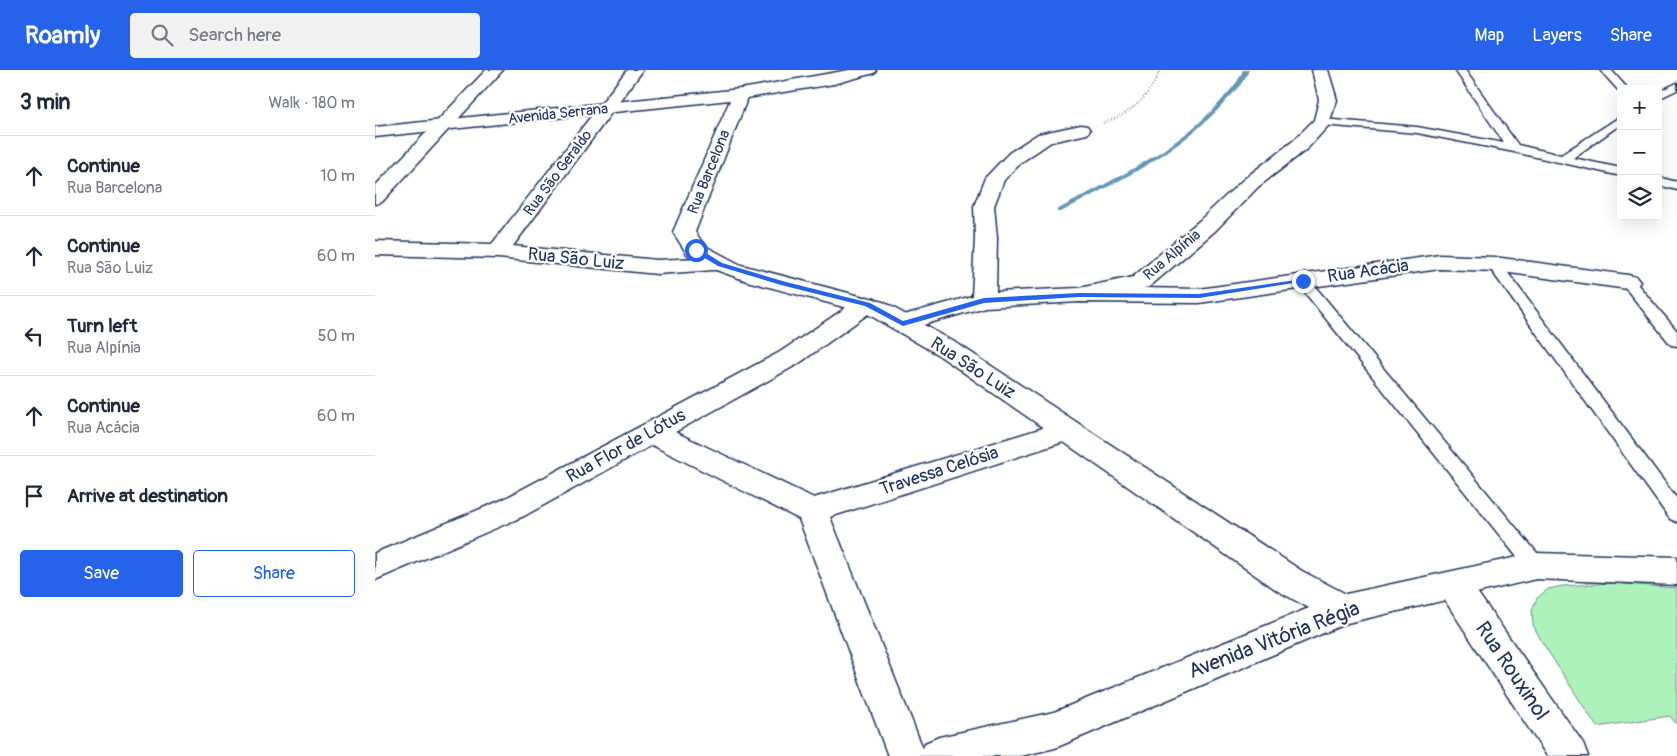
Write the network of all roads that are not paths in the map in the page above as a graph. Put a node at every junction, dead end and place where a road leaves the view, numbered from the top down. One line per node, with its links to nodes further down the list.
1 (495, 70): 14 (street)
2 (635, 70): 11 (street, Rua São Geraldo)
3 (868, 70): 9 (street, Avenida Serrana)
4 (1320, 70): 12 (street)
5 (1461, 70): 17 (lane)
6 (1605, 70): 7 (lane)
7 (1619, 85)
8 (1677, 86): 10 (lane)
9 (741, 94): 11 (street, Avenida Serrana); 25 (street, Rua Barcelona)
10 (1662, 94)
11 (607, 108): 14 (street, Avenida Serrana); 24 (street, Rua São Geraldo)
12 (1322, 122): 17 (lane); 29 (street, Rua Alpínia)
13 (1617, 122): 18 (lane)
14 (441, 126): 16 (street, Avenida Serrana); 22 (street)
15 (1081, 130): 30 (street)
16 (375, 132)
17 (1514, 148): 18 (lane)
18 (1565, 158): 19 (lane)
19 (1617, 171)
20 (1662, 182): 21 (lane)
21 (1677, 186)
22 (375, 198)
23 (375, 248): 24 (street, Rua São Luiz)
24 (498, 251): 25 (street, Rua São Luiz)
25 (720, 264): 31 (street, Rua São Luiz)
26 (1494, 264): 27 (street, Rua Acácia); 28 (street, Rua Acácia); 37 (lane)
27 (1303, 281): 29 (street, Rua Acácia); 38 (lane)
28 (1628, 282): 33 (lane)
29 (1079, 295): 30 (street, Rua Alpínia)
30 (984, 300): 32 (street, Rua Alpínia)
31 (867, 304): 32 (street, Rua São Luiz); 35 (street, Rua Flor de Lótus)
32 (903, 324): 34 (street, Rua São Luiz)
33 (1677, 341)
34 (1066, 430): 36 (street, Travessa Celósia); 42 (street, Rua São Luiz)
35 (651, 432): 36 (street); 39 (street, Rua Flor de Lótus)
36 (812, 511): 43 (street)
37 (1677, 514)
38 (1536, 566): 40 (street, Avenida Vitória Régia); 41 (street, Avenida Vitória Régia)
39 (375, 567)
40 (1677, 571)
41 (1455, 586): 42 (street, Avenida Vitória Régia); 45 (street, Rua Rouxinol)
42 (1343, 609): 44 (street, Avenida Vitória Régia)
43 (907, 756)
44 (939, 756)
45 (1569, 756)

